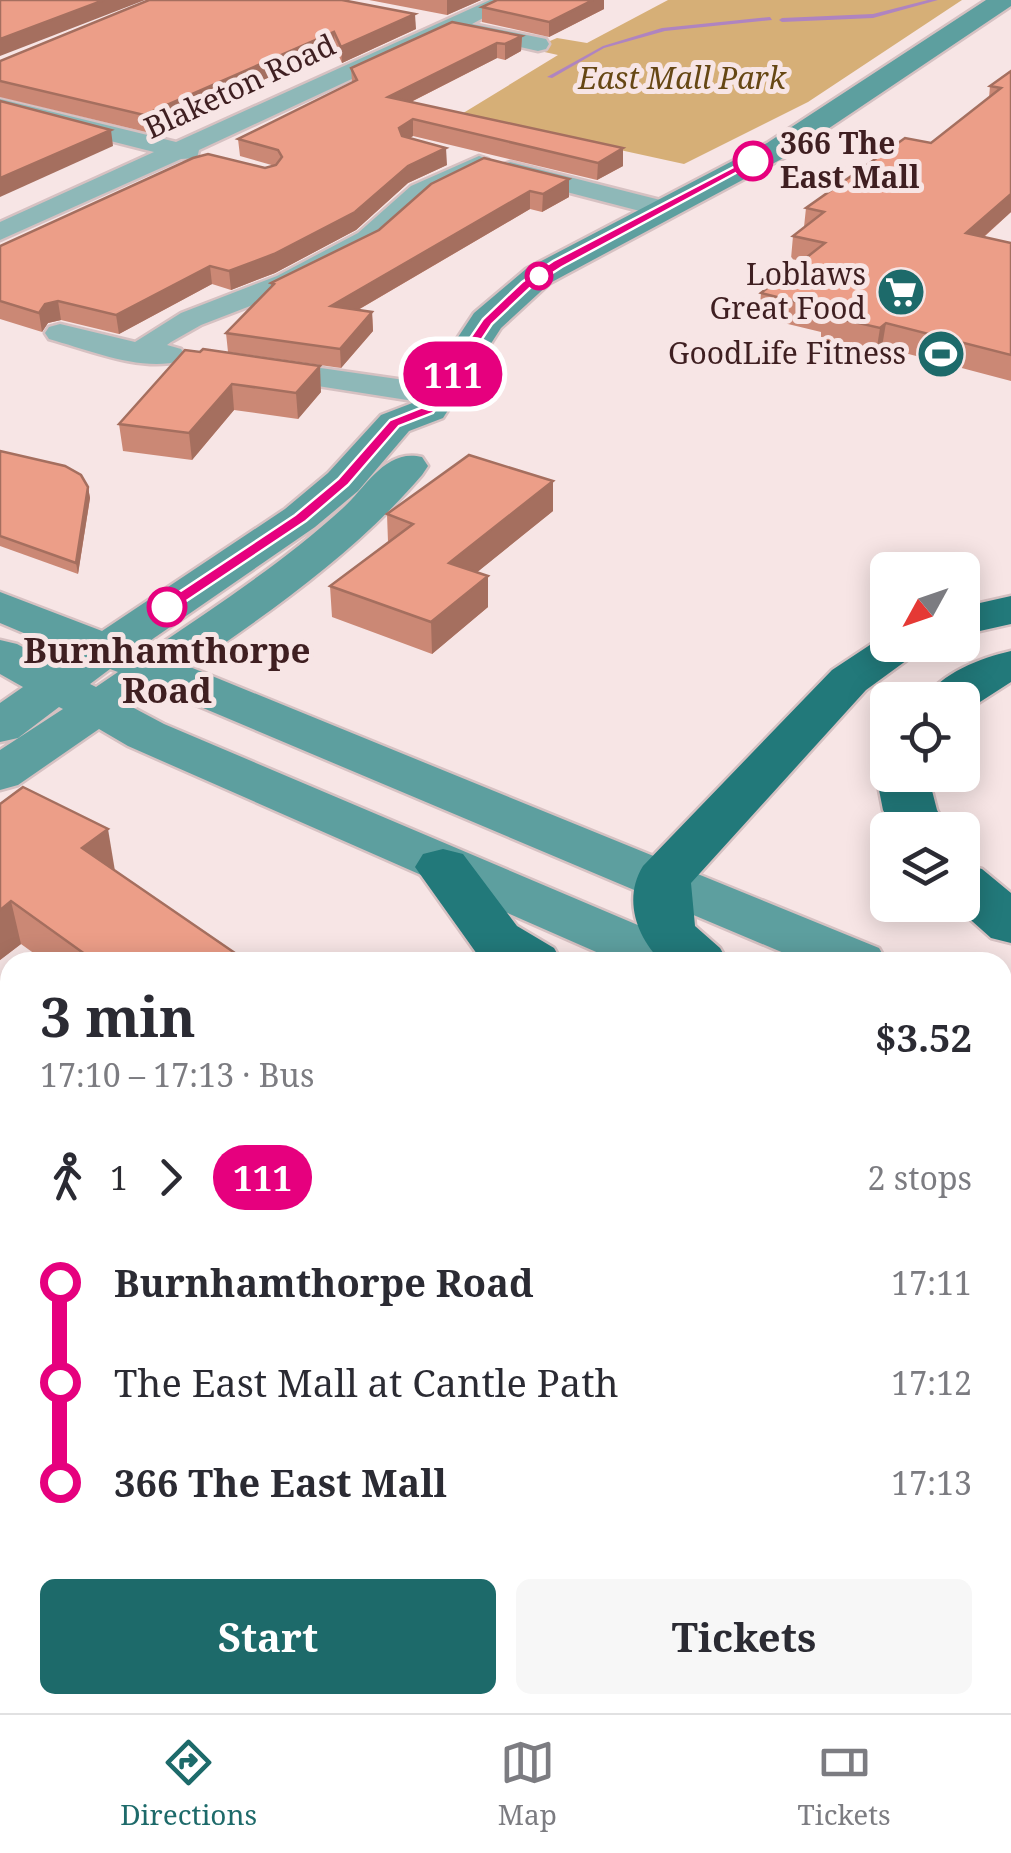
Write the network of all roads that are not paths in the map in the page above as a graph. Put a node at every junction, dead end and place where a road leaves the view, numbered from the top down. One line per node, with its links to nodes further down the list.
1 (507, 0): 4 (street, Blaketon Road)
2 (1003, 0): 11 (main road)
3 (418, 20): 4 (street)
4 (451, 26): 5 (street); 7 (street, Blaketon Road)
5 (538, 44)
6 (0, 106): 7 (street)
7 (179, 150): 9 (street); 12 (street, Blaketon Road)
8 (448, 154): 10 (street)
9 (222, 162)
10 (481, 163): 11 (street); 14 (street)
11 (663, 208): 15 (main road)
12 (0, 232)
13 (60, 333): 14 (street)
14 (144, 351): 15 (street)
15 (434, 403): 20 (main road)
16 (0, 606): 20 (main road)
17 (1011, 610): 18 (highway)
18 (980, 617)
19 (0, 654): 24 (main road)
20 (129, 661): 24 (main road); 28 (main road)
21 (874, 662): 28 (highway)
22 (1011, 665): 23 (highway)
23 (975, 682)
24 (76, 698): 25 (main road); 26 (main road); 27 (main road)
25 (0, 728)
26 (0, 774)
27 (444, 867): 31 (highway); 32 (main road)
28 (663, 880): 33 (highway); 34 (main road)
29 (980, 897): 30 (highway)
30 (1011, 924)
31 (517, 952)
32 (647, 952)
33 (684, 952)
34 (834, 952)

